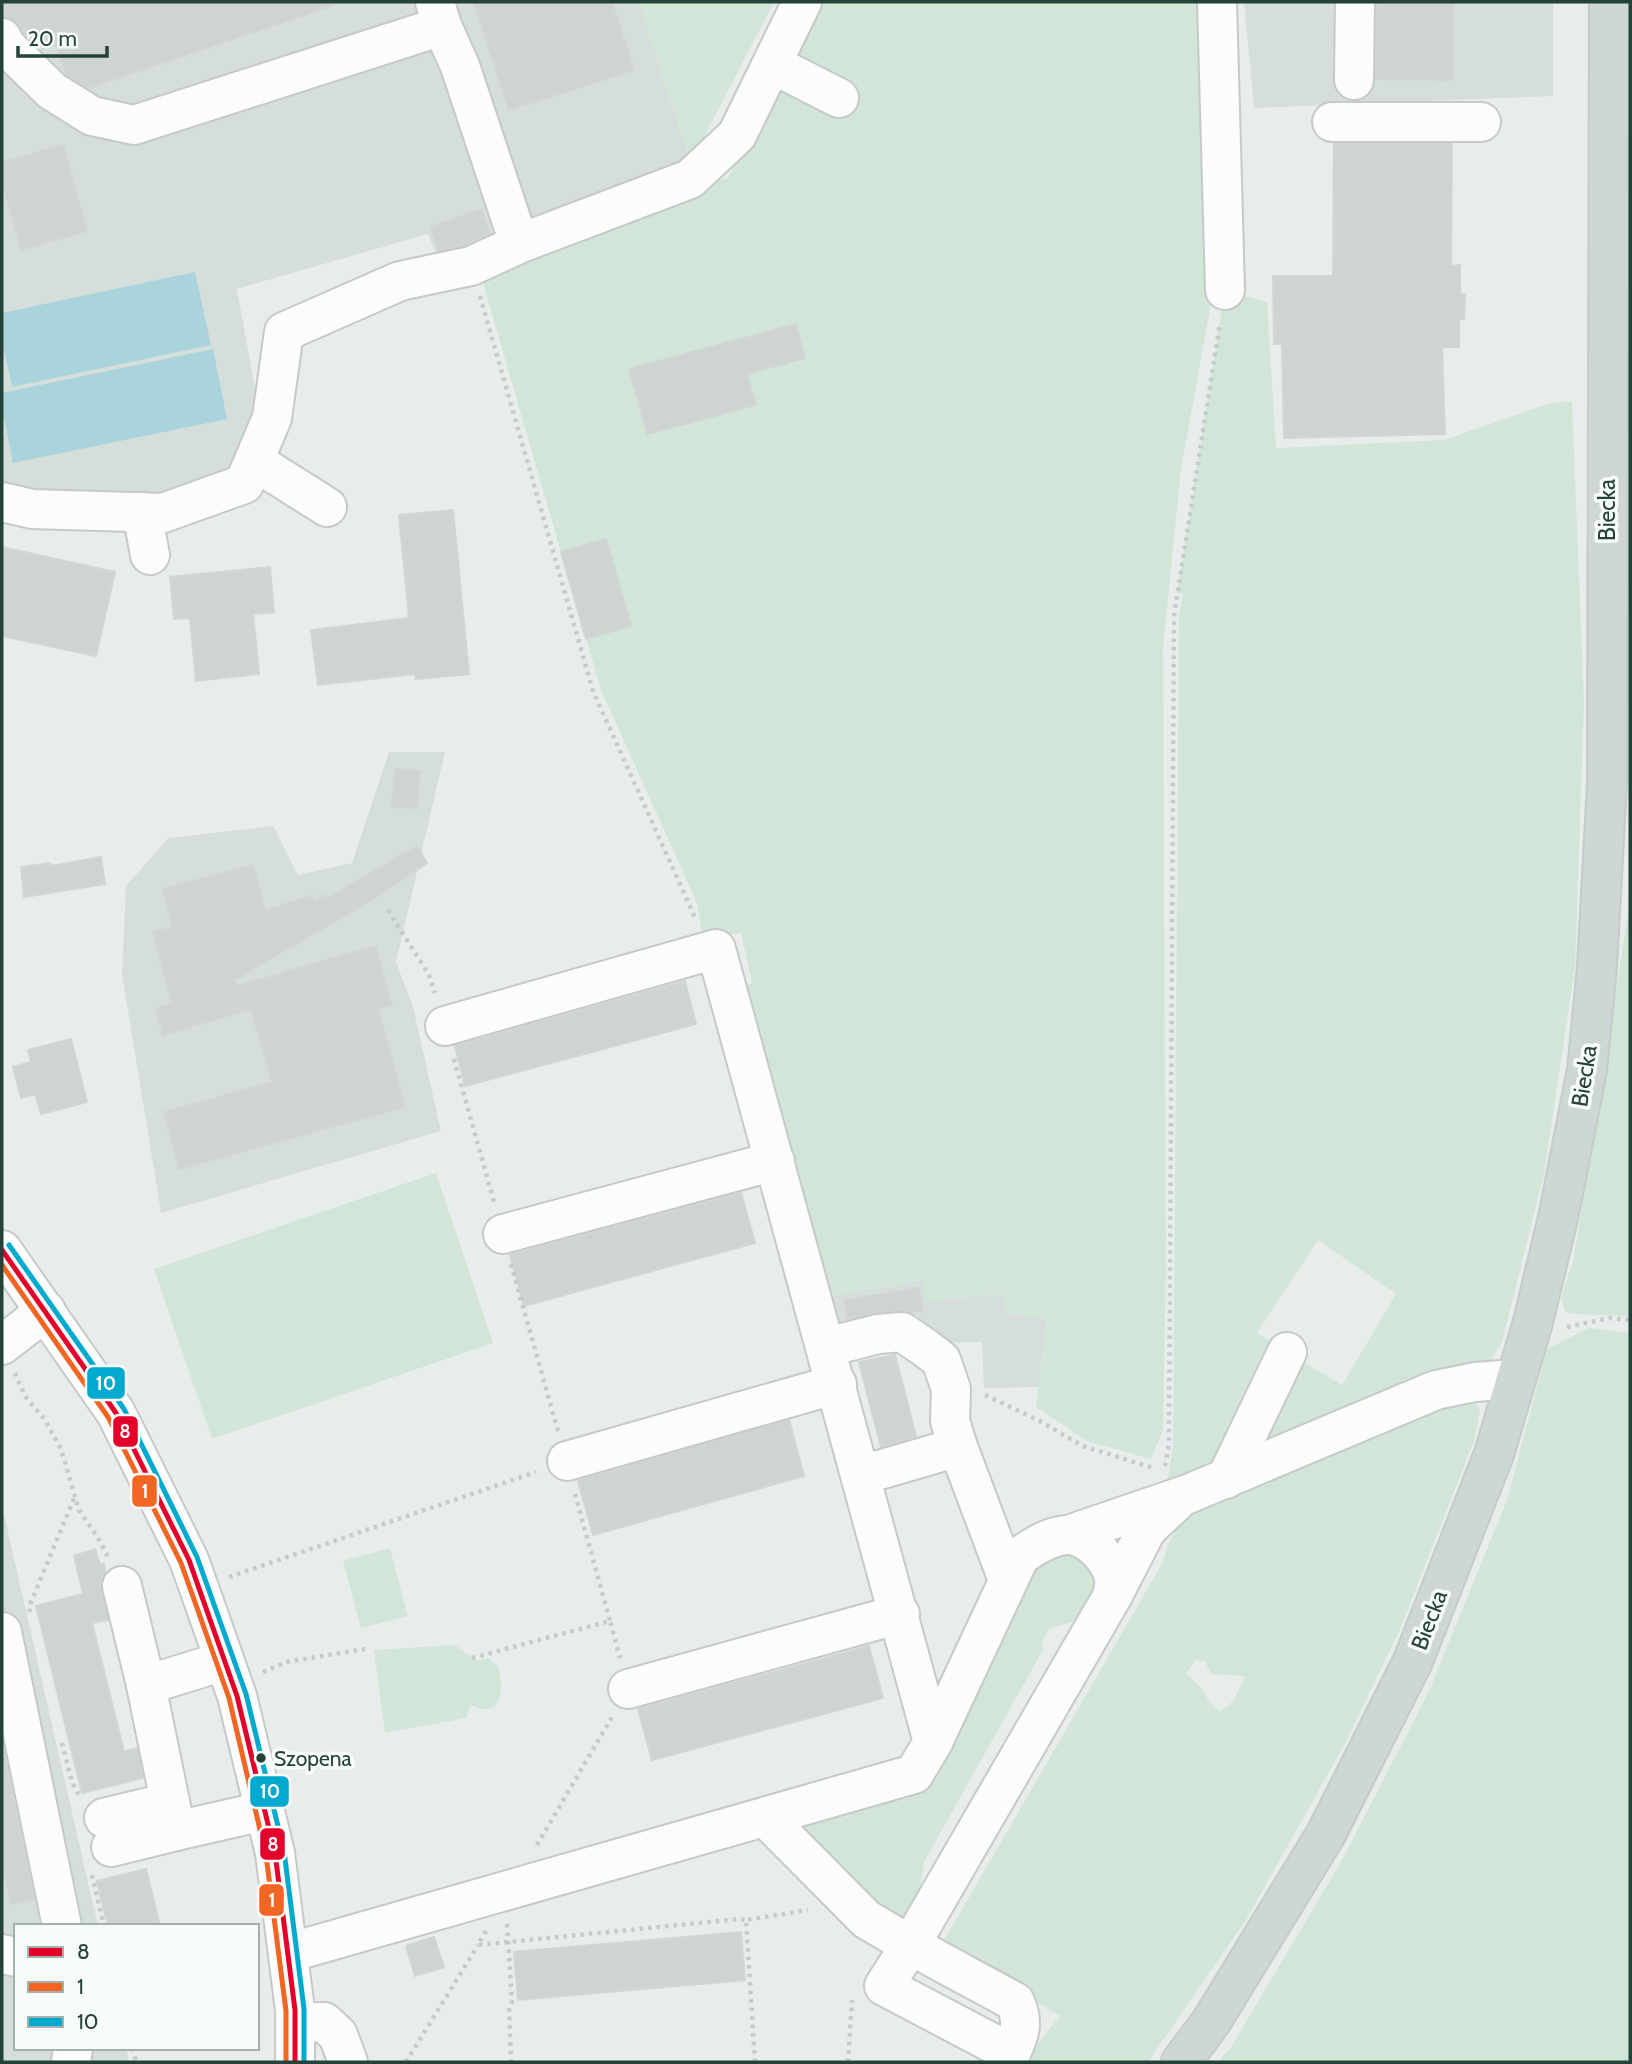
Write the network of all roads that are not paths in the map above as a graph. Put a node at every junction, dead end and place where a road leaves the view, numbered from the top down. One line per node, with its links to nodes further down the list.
1 (803, 2): 7 (street)
2 (1217, 2): 13 (street)
3 (1355, 2): 8 (street)
4 (1609, 2): 27 (main road, Biecka)
5 (438, 14): 6 (street); 12 (street)
6 (2, 38)
7 (772, 64): 9 (street); 12 (street)
8 (1354, 80)
9 (839, 99)
10 (1332, 122): 11 (street)
11 (1481, 122)
12 (521, 243): 14 (street)
13 (1225, 290)
14 (254, 461): 16 (street); 17 (street)
15 (2, 502): 17 (street)
16 (327, 507)
17 (142, 512): 18 (street)
18 (150, 555)
19 (444, 1026): 20 (street)
20 (775, 1161): 21 (street); 24 (street)
21 (503, 1234)
22 (2, 1250): 23 (street)
23 (46, 1311): 26 (street); 40 (street)
24 (827, 1347): 28 (street); 29 (street)
25 (1287, 1352): 32 (street)
26 (8, 1359)
27 (1517, 1379): 32 (street); 53 (main road, Biecka)
28 (837, 1384): 30 (street); 31 (street)
29 (958, 1447): 31 (street); 35 (street)
30 (567, 1461)
31 (862, 1475): 38 (street)
32 (1226, 1479): 33 (street)
33 (1176, 1483): 34 (street); 37 (street)
34 (1068, 1535): 35 (street); 37 (street)
35 (1008, 1580): 43 (street)
36 (122, 1586): 41 (street)
37 (1113, 1595): 46 (street)
38 (900, 1615): 42 (street); 43 (street)
39 (17, 1626): 48 (street)
40 (229, 1673): 41 (street); 44 (street)
41 (146, 1685): 45 (street)
42 (628, 1689)
43 (933, 1742): 46 (street)
44 (264, 1811): 45 (street); 49 (street)
45 (173, 1817): 47 (street)
46 (765, 1817): 49 (street)
47 (97, 1834)
48 (62, 1924)
49 (288, 1953): 50 (street)
50 (295, 2023): 51 (street); 52 (street)
51 (295, 2062)
52 (348, 2062)
53 (1181, 2062)

